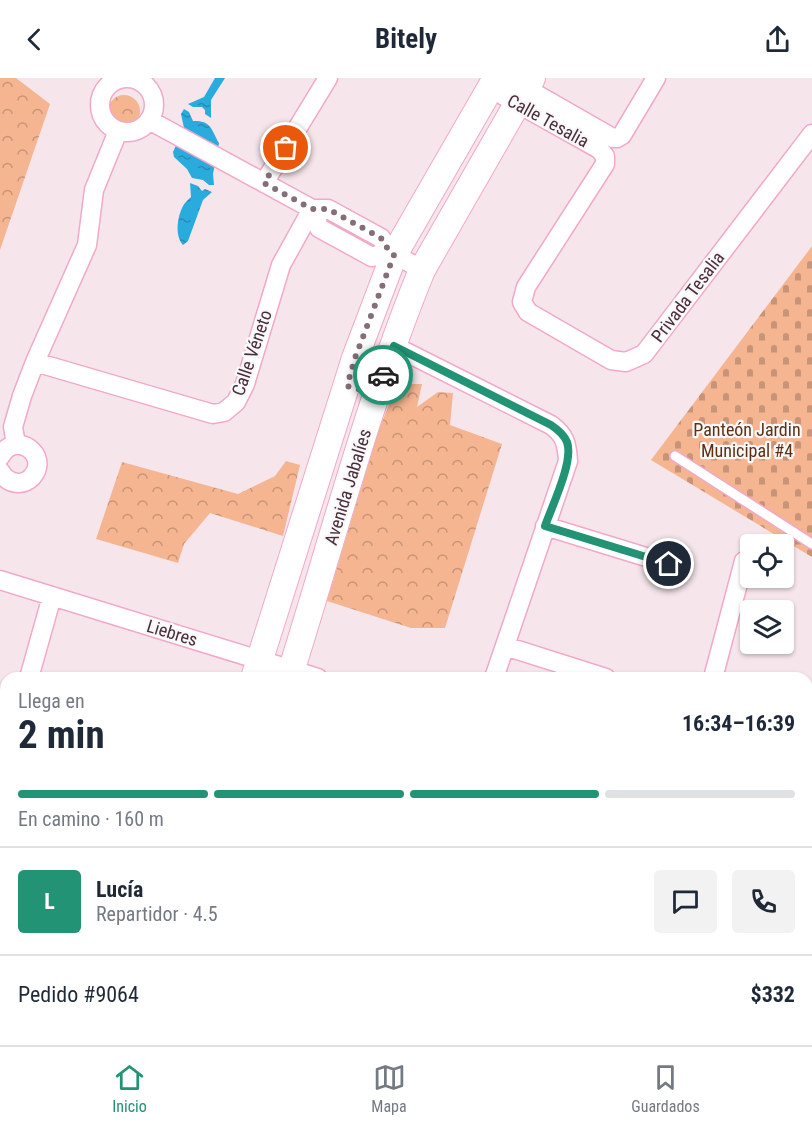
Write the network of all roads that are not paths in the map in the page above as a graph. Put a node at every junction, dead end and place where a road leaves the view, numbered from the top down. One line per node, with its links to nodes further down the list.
1 (129, 78): 5 (street); 6 (street)
2 (328, 78): 9 (street)
3 (656, 78): 4 (street, Calle Tesalia)
4 (512, 86): 8 (street, Calle Tesalia); 11 (street, Avenida Jabalíes); 12 (street, Avenida Jabalíes)
5 (149, 120): 6 (street); 9 (street)
6 (117, 130): 14 (street)
7 (812, 134): 8 (street, Privada Tesalia)
8 (605, 156)
9 (264, 183): 10 (street)
10 (313, 210): 11 (street); 14 (street, Calle Véneto)
11 (392, 253): 12 (street); 15 (street, Avenida Jabalíes)
12 (422, 270): 13 (street, Avenida Jabalíes)
13 (394, 346): 16 (street, Avenida Jabalíes); 21 (street)
14 (35, 362): 17 (street)
15 (347, 386): 16 (street); 28 (street, Avenida Jabalíes)
16 (376, 394): 31 (street, Avenida Jabalíes)
17 (16, 444): 19 (street); 20 (street)
18 (675, 456): 22 (lane)
19 (0, 457)
20 (0, 471)
21 (545, 526): 23 (street); 27 (street)
22 (812, 544)
23 (669, 564)
24 (740, 576): 34 (street)
25 (0, 580): 26 (street, Liebres)
26 (52, 596): 28 (street, Liebres); 29 (street)
27 (505, 646): 32 (street); 33 (street)
28 (257, 669): 30 (street, Liebres)
29 (31, 672)
30 (277, 672)
31 (292, 672)
32 (496, 672)
33 (587, 672)
34 (715, 672)

